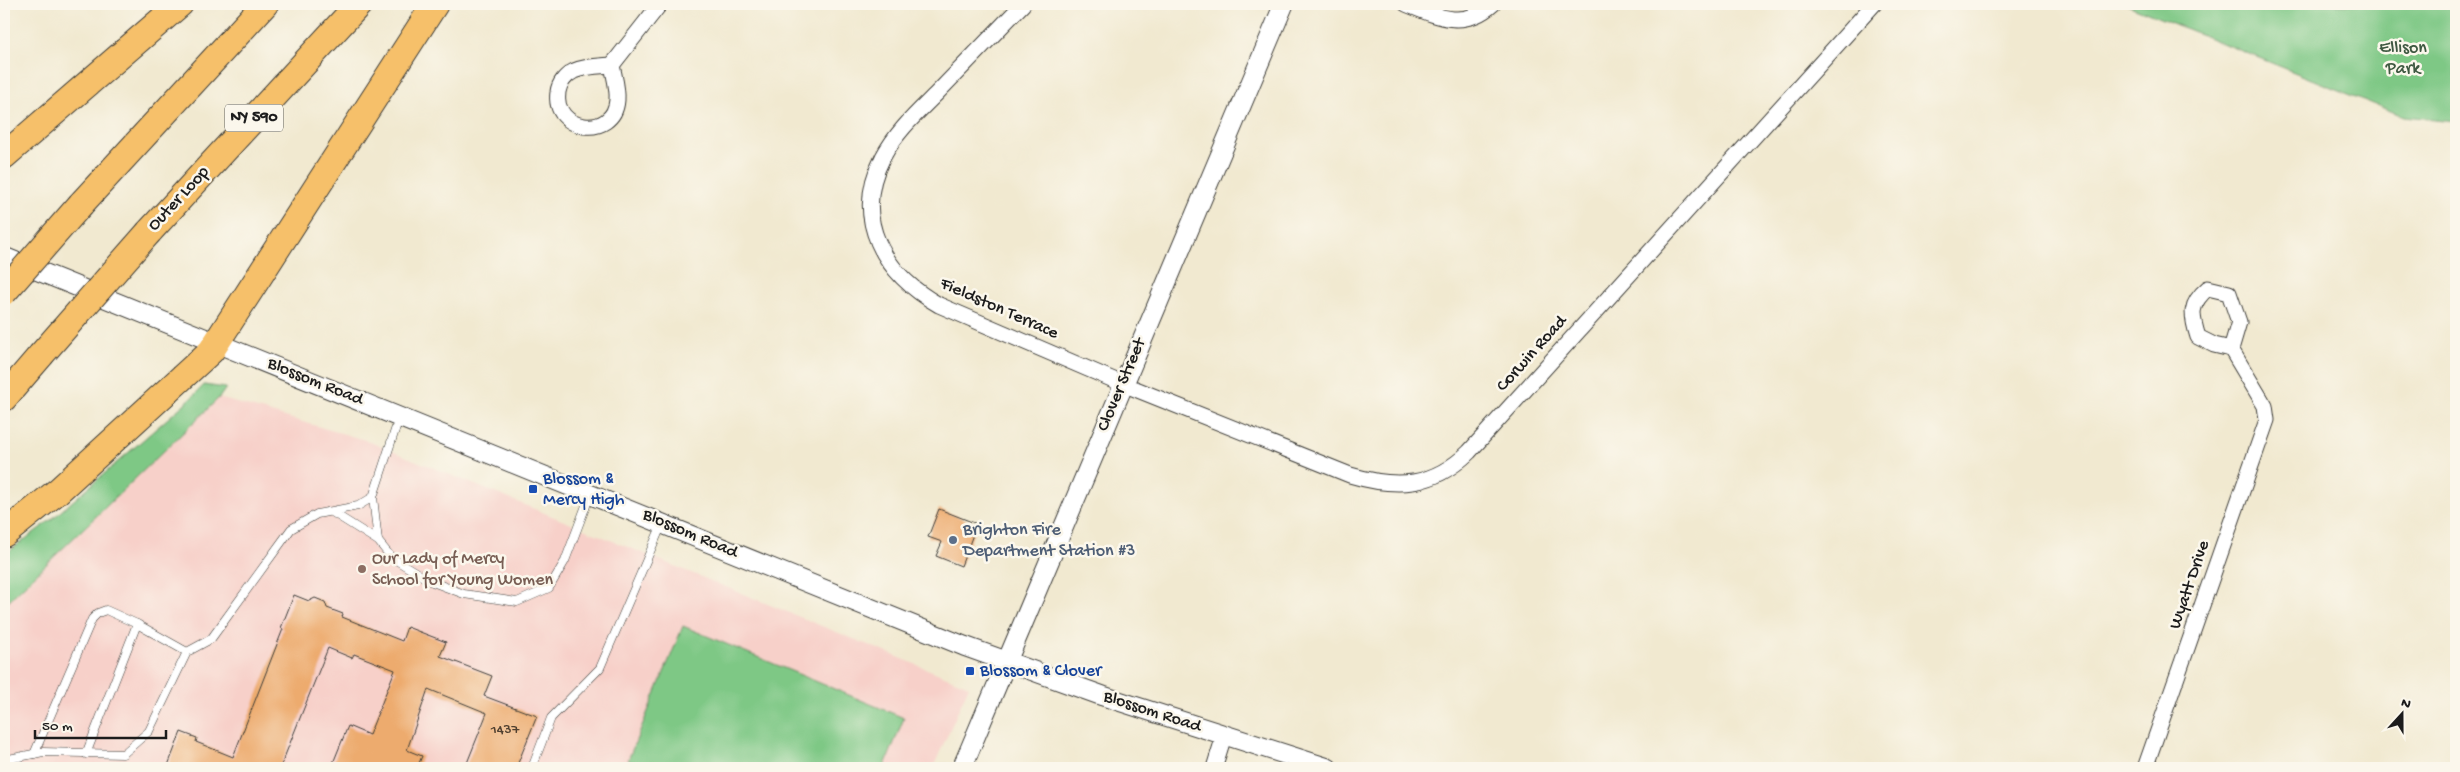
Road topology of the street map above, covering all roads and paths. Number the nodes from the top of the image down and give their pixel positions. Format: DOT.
graph roads {
  1 [pos="180,4"];
  2 [pos="265,4"];
  3 [pos="359,4"];
  4 [pos="435,4"];
  5 [pos="660,4"];
  6 [pos="1023,4"];
  7 [pos="1284,4"];
  8 [pos="1406,4"];
  9 [pos="1493,4"];
  10 [pos="1874,4"];
  11 [pos="612,65"];
  12 [pos="4,156"];
  13 [pos="4,257"];
  14 [pos="4,292"];
  15 [pos="216,343"];
  16 [pos="2230,349"];
  17 [pos="1123,384"];
  18 [pos="4,398"];
  19 [pos="399,416"];
  20 [pos="590,493"];
  21 [pos="373,497"];
  22 [pos="332,512"];
  23 [pos="662,523"];
  24 [pos="4,534"];
  25 [pos="378,541"];
  26 [pos="137,624"];
  27 [pos="187,652"];
  28 [pos="1006,662"];
  29 [pos="1224,736"];
  30 [pos="34,754"];
  31 [pos="86,754"];
  32 [pos="4,760"];
  33 [pos="532,768"];
  34 [pos="962,768"];
  35 [pos="1214,768"];
  36 [pos="1328,768"];
  37 [pos="2145,768"];
  1 -- 12 [label="highway"];
  2 -- 14 [label="highway, bridge"];
  3 -- 18 [label="highway, Outer Loop / NY 590, bridge"];
  4 -- 15 [label="highway"];
  5 -- 11 [label="street"];
  6 -- 17 [label="street, Fieldston Terrace"];
  7 -- 17 [label="street, Clover Street"];
  8 -- 9 [label="street"];
  10 -- 17 [label="street, Corwin Road"];
  11 -- 11 [label="street"];
  13 -- 15 [label="street, Blossom Road"];
  15 -- 19 [label="street, Blossom Road"];
  15 -- 24 [label="highway"];
  16 -- 37 [label="street, Wyatt Drive"];
  17 -- 28 [label="street, Clover Street"];
  19 -- 20 [label="street, Blossom Road"];
  19 -- 21 [label="lane"];
  20 -- 23 [label="street, Blossom Road"];
  20 -- 25 [label="lane"];
  21 -- 22 [label="lane"];
  21 -- 25 [label="lane"];
  22 -- 25 [label="lane"];
  22 -- 27 [label="lane"];
  23 -- 28 [label="street, Blossom Road"];
  23 -- 33 [label="lane"];
  26 -- 27 [label="lane"];
  26 -- 30 [label="lane"];
  26 -- 31 [label="lane"];
  27 -- 31 [label="lane"];
  28 -- 29 [label="street, Blossom Road"];
  28 -- 34 [label="street, Clover Street"];
  29 -- 35 [label="street"];
  29 -- 36 [label="street, Blossom Road"];
  30 -- 31 [label="lane"];
  30 -- 32 [label="lane"];
}
